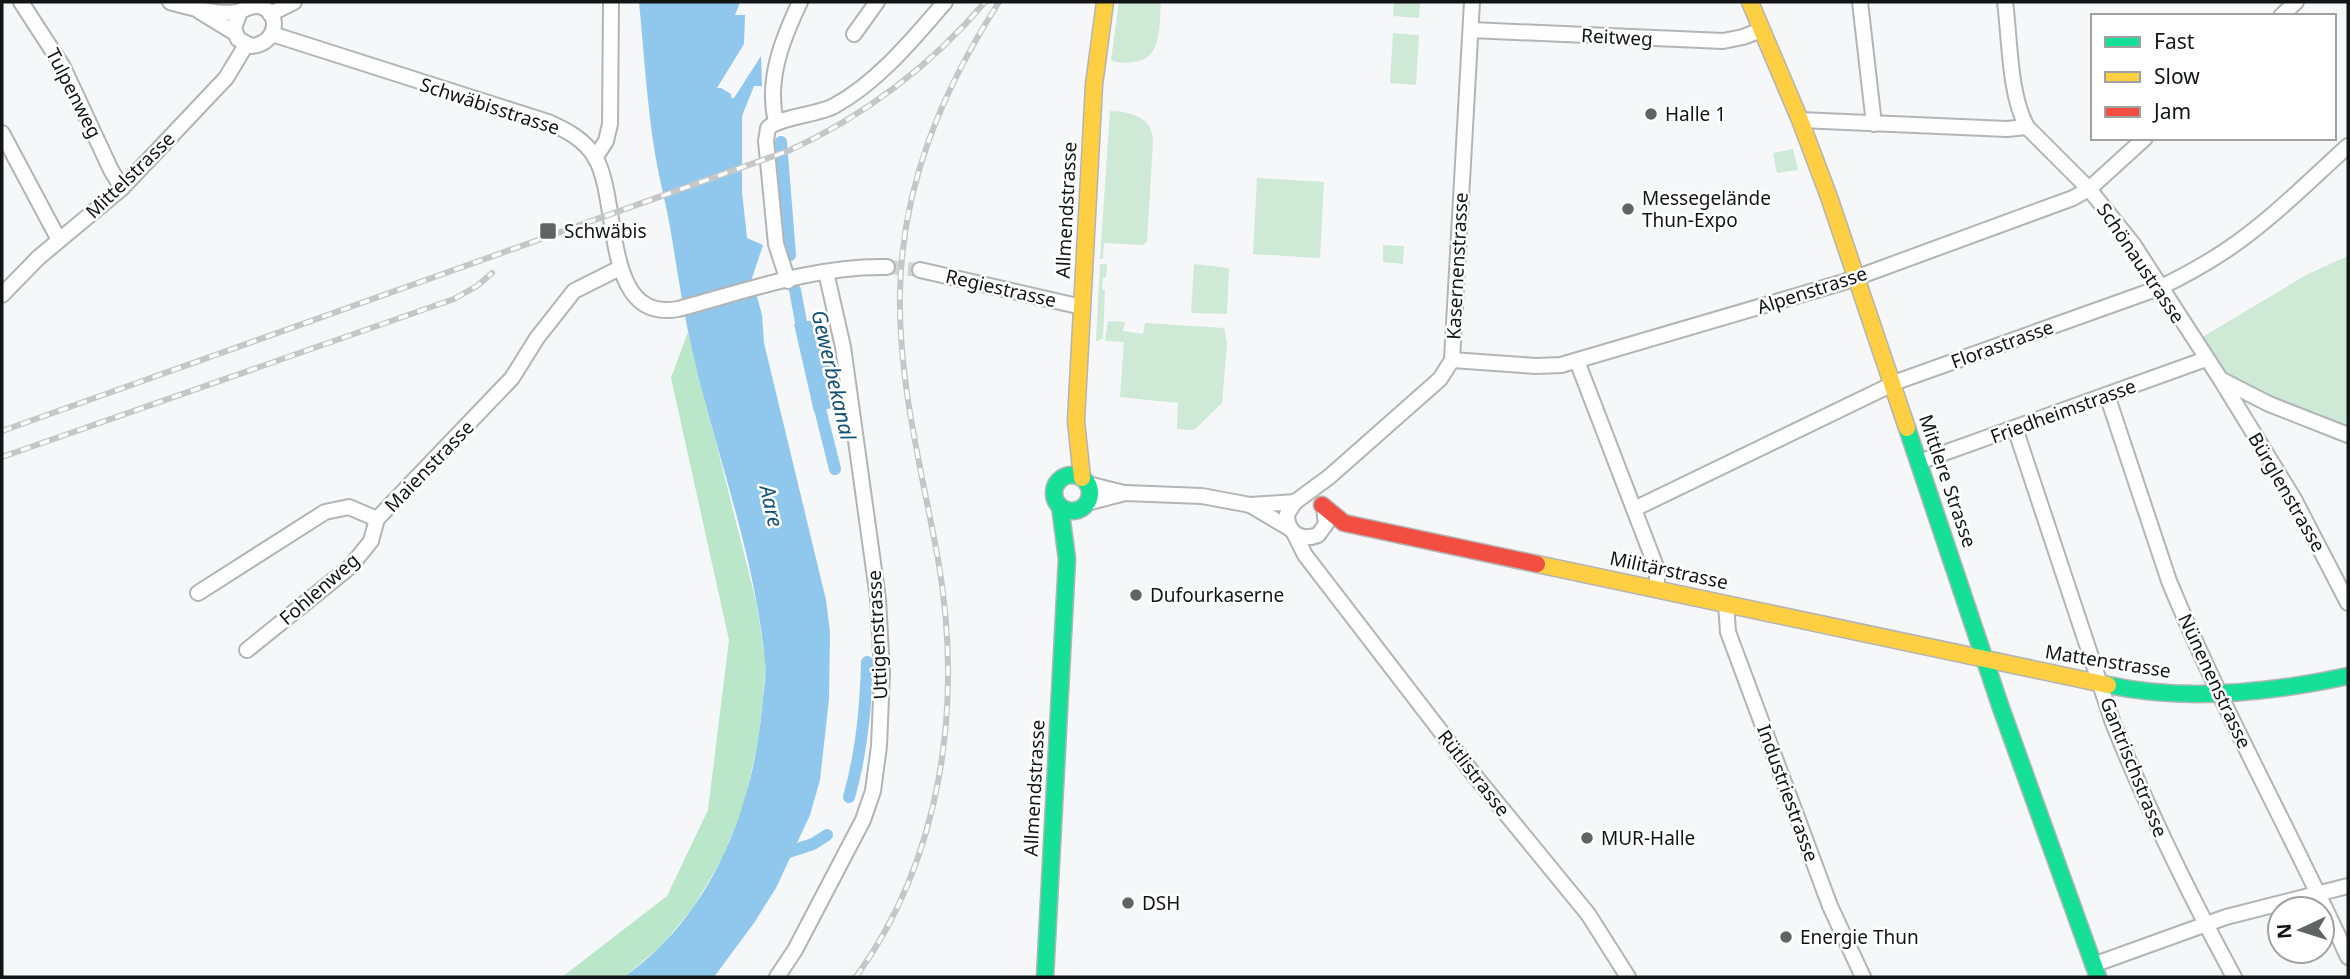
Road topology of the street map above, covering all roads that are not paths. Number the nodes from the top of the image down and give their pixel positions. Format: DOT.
graph roads {
  1 [pos="21,2"];
  2 [pos="170,2"];
  3 [pos="294,2"];
  4 [pos="611,2"];
  5 [pos="800,2"];
  6 [pos="877,2"];
  7 [pos="944,2"];
  8 [pos="1105,2"];
  9 [pos="1472,2"];
  10 [pos="1750,2"];
  11 [pos="1860,2"];
  12 [pos="2005,2"];
  13 [pos="2296,2"];
  14 [pos="198,10"];
  15 [pos="240,12"];
  16 [pos="270,14"];
  17 [pos="2283,14"];
  18 [pos="1471,30"];
  19 [pos="1761,30"];
  20 [pos="235,33"];
  21 [pos="272,34"];
  22 [pos="854,34"];
  23 [pos="246,45"];
  24 [pos="1800,120"];
  25 [pos="776,122"];
  26 [pos="1874,124"];
  27 [pos="2027,127"];
  28 [pos="2,133"];
  29 [pos="2143,140"];
  30 [pos="2348,146"];
  31 [pos="596,158"];
  32 [pos="122,188"];
  33 [pos="2089,189"];
  34 [pos="59,240"];
  35 [pos="887,267"];
  36 [pos="620,268"];
  37 [pos="920,270"];
  38 [pos="825,272"];
  39 [pos="1857,277"];
  40 [pos="793,279"];
  41 [pos="2159,288"];
  42 [pos="2,295"];
  43 [pos="1082,307"];
  44 [pos="1452,359"];
  45 [pos="2206,359"];
  46 [pos="1577,361"];
  47 [pos="2221,380"];
  48 [pos="1893,384"];
  49 [pos="2107,395"];
  50 [pos="2265,402"];
  51 [pos="2244,418"];
  52 [pos="1076,421"];
  53 [pos="2015,428"];
  54 [pos="2348,435"];
  55 [pos="1919,462"];
  56 [pos="1329,477"];
  57 [pos="1062,478"];
  58 [pos="1085,481"];
  59 [pos="1125,493"];
  60 [pos="1298,501"];
  61 [pos="1250,505"];
  62 [pos="1060,506"];
  63 [pos="1084,506"];
  64 [pos="1323,507"];
  65 [pos="1634,509"];
  66 [pos="377,519"];
  67 [pos="1344,523"];
  68 [pos="1292,531"];
  69 [pos="1320,532"];
  70 [pos="1066,559"];
  71 [pos="1318,570"];
  72 [pos="1657,590"];
  73 [pos="198,593"];
  74 [pos="2348,603"];
  75 [pos="1726,604"];
  76 [pos="247,650"];
  77 [pos="1985,659"];
  78 [pos="2348,676"];
  79 [pos="2099,682"];
  80 [pos="2220,693"];
  81 [pos="2348,887"];
  82 [pos="2318,893"];
  83 [pos="2205,924"];
  84 [pos="2348,957"];
  85 [pos="2095,971"];
  86 [pos="777,977"];
  87 [pos="1045,977"];
  88 [pos="1628,977"];
  89 [pos="1863,977"];
  90 [pos="2234,977"];
  1 -- 32 [label="street, Tulpenweg"];
  2 -- 14 [label="street"];
  3 -- 16 [label="street"];
  4 -- 31 [label="street"];
  5 -- 25 [label="street"];
  6 -- 22 [label="street"];
  7 -- 25 [label="street"];
  8 -- 43 [label="street, Allmendstrasse"];
  9 -- 18 [label="street, Kasernenstrasse"];
  10 -- 19 [label="street, Mittlere Strasse"];
  11 -- 26 [label="street"];
  12 -- 27 [label="street"];
  13 -- 17 [label="street"];
  14 -- 15 [label="street"];
  14 -- 20 [label="street"];
  15 -- 16 [label="street"];
  15 -- 20 [label="street"];
  16 -- 21 [label="street"];
  18 -- 19 [label="street, Reitweg"];
  18 -- 44 [label="street, Kasernenstrasse"];
  19 -- 24 [label="street, Mittlere Strasse"];
  20 -- 23 [label="street"];
  21 -- 23 [label="street"];
  21 -- 31 [label="street, Schwäbisstrasse"];
  23 -- 32 [label="street, Mittelstrasse"];
  24 -- 26 [label="street"];
  24 -- 39 [label="street, Mittlere Strasse"];
  25 -- 40 [label="street"];
  26 -- 27 [label="street"];
  27 -- 33 [label="street, Schönaustrasse"];
  28 -- 34 [label="street"];
  29 -- 33 [label="street, Alpenstrasse"];
  30 -- 41 [label="street, Florastrasse"];
  31 -- 36 [label="street, Schwäbisstrasse"];
  32 -- 34 [label="street, Mittelstrasse"];
  33 -- 39 [label="street, Alpenstrasse"];
  33 -- 41 [label="street, Schönaustrasse"];
  34 -- 42 [label="street, Mittelstrasse"];
  35 -- 38 [label="street"];
  36 -- 40 [label="street, Schwäbisstrasse"];
  36 -- 66 [label="street, Maienstrasse"];
  37 -- 43 [label="street, Regiestrasse"];
  38 -- 40 [label="street"];
  38 -- 86 [label="street, Uttigenstrasse"];
  39 -- 46 [label="street, Alpenstrasse"];
  39 -- 48 [label="street, Mittlere Strasse"];
  41 -- 45 [label="street, Schönaustrasse"];
  41 -- 48 [label="street, Florastrasse"];
  43 -- 52 [label="street, Allmendstrasse"];
  44 -- 46 [label="street, Alpenstrasse"];
  44 -- 56 [label="street, Kasernenstrasse"];
  45 -- 47 [label="street, Schönaustrasse"];
  45 -- 49 [label="street, Friedheimstrasse"];
  46 -- 65 [label="street"];
  47 -- 50 [label="street, Schönaustrasse"];
  47 -- 51 [label="street, Bürglenstrasse"];
  48 -- 55 [label="street, Mittlere Strasse"];
  48 -- 65 [label="street, Florastrasse"];
  49 -- 53 [label="street, Friedheimstrasse"];
  49 -- 80 [label="street, Nünenenstrasse"];
  50 -- 51 [label="street, Bürglenstrasse"];
  50 -- 54 [label="street, Schönaustrasse"];
  51 -- 74 [label="street, Bürglenstrasse"];
  52 -- 57 [label="street, Allmendstrasse"];
  52 -- 58 [label="street, Allmendstrasse"];
  53 -- 55 [label="street, Friedheimstrasse"];
  53 -- 79 [label="street, Gantrischstrasse"];
  55 -- 77 [label="street, Mittlere Strasse"];
  56 -- 60 [label="street, Kasernenstrasse"];
  56 -- 64 [label="street"];
  57 -- 58 [label="street"];
  57 -- 62 [label="street"];
  58 -- 59 [label="street"];
  58 -- 63 [label="street"];
  59 -- 61 [label="street"];
  59 -- 63 [label="street"];
  60 -- 61 [label="street"];
  60 -- 64 [label="street"];
  60 -- 68 [label="street"];
  61 -- 68 [label="street"];
  62 -- 63 [label="street"];
  62 -- 70 [label="street, Allmendstrasse"];
  63 -- 70 [label="street, Allmendstrasse"];
  64 -- 67 [label="street, Militärstrasse"];
  64 -- 69 [label="street"];
  65 -- 72 [label="street"];
  66 -- 73 [label="street, Maienstrasse"];
  66 -- 76 [label="street, Fohlenweg"];
  67 -- 69 [label="street"];
  67 -- 72 [label="street, Militärstrasse"];
  68 -- 69 [label="street"];
  68 -- 71 [label="street, Rütlistrasse"];
  69 -- 71 [label="street"];
  70 -- 87 [label="street, Allmendstrasse"];
  71 -- 88 [label="street, Rütlistrasse"];
  72 -- 75 [label="street, Militärstrasse"];
  75 -- 77 [label="street, Militärstrasse"];
  75 -- 89 [label="street, Industriestrasse"];
  77 -- 79 [label="street, Mattenstrasse"];
  77 -- 85 [label="street, Mittlere Strasse"];
  78 -- 80 [label="street, Mattenstrasse"];
  79 -- 80 [label="street, Mattenstrasse"];
  79 -- 83 [label="street, Gantrischstrasse"];
  80 -- 82 [label="street, Nünenenstrasse"];
  81 -- 82 [label="street"];
  82 -- 83 [label="street"];
  82 -- 84 [label="street, Nünenenstrasse"];
  83 -- 85 [label="street"];
  83 -- 90 [label="street, Gantrischstrasse"];
}
